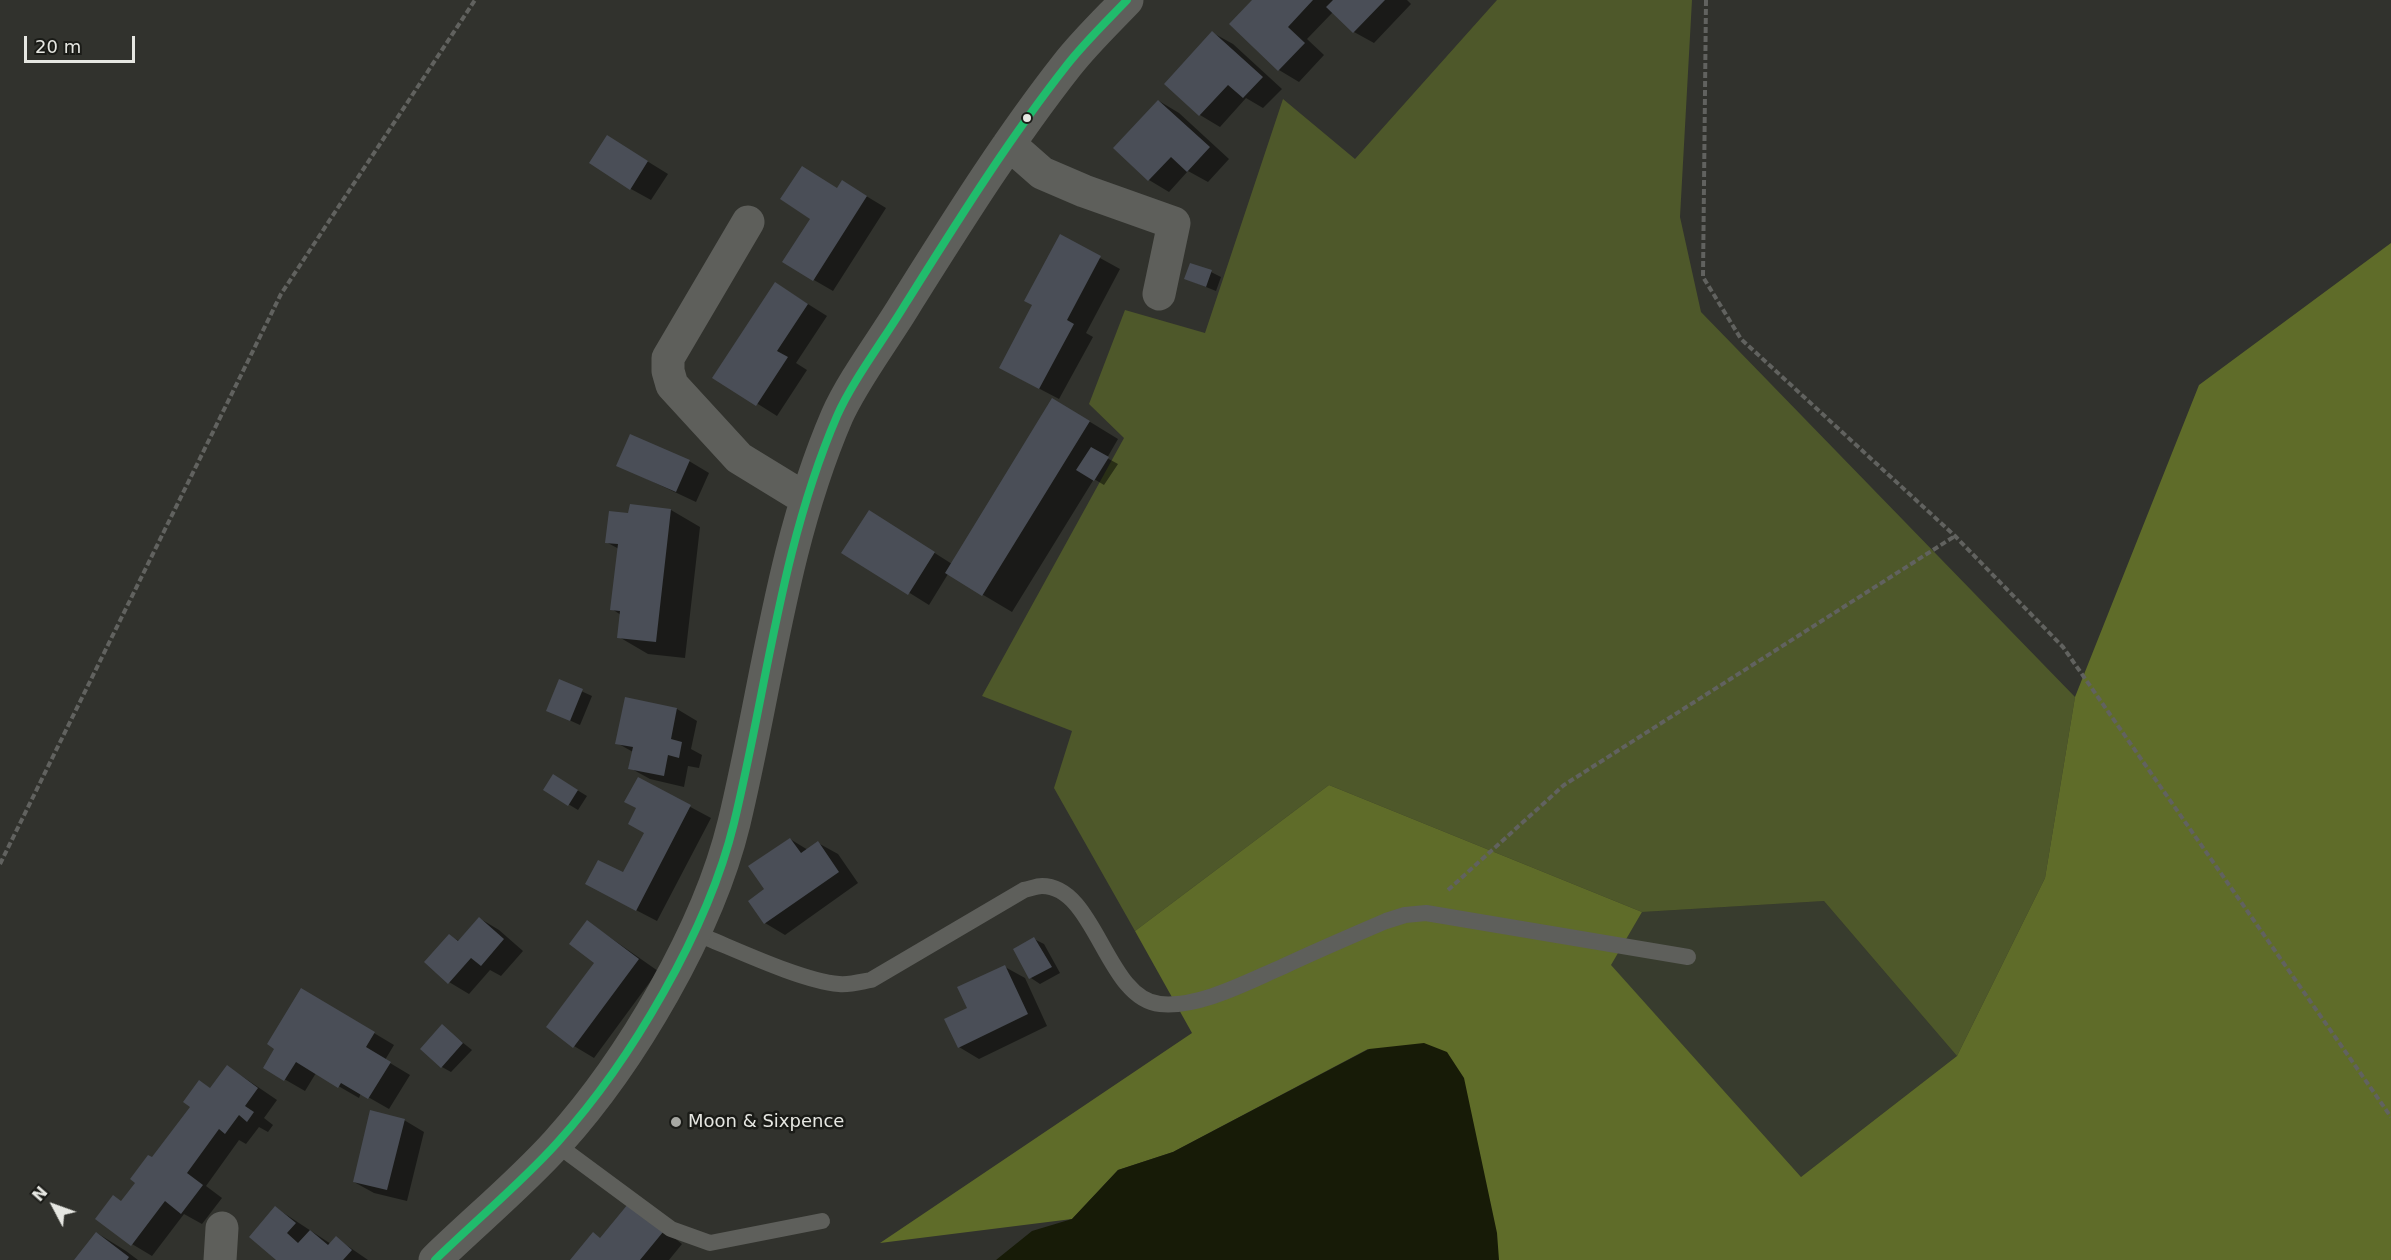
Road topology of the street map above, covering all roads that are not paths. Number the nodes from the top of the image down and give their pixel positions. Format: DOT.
graph roads {
  1 [pos="1127,0"];
  2 [pos="1009,144"];
  3 [pos="748,222"];
  4 [pos="1159,294"];
  5 [pos="806,499"];
  6 [pos="695,933"];
  7 [pos="1688,957"];
  8 [pos="556,1144"];
  9 [pos="822,1221"];
  10 [pos="222,1228"];
  11 [pos="220,1260"];
  12 [pos="435,1260"];
  1 -- 2 [label="street"];
  2 -- 4 [label="street"];
  2 -- 5 [label="street"];
  3 -- 5 [label="street"];
  5 -- 6 [label="street"];
  6 -- 7 [label="lane"];
  6 -- 8 [label="street"];
  8 -- 9 [label="lane"];
  8 -- 12 [label="street"];
  10 -- 11 [label="street"];
}
